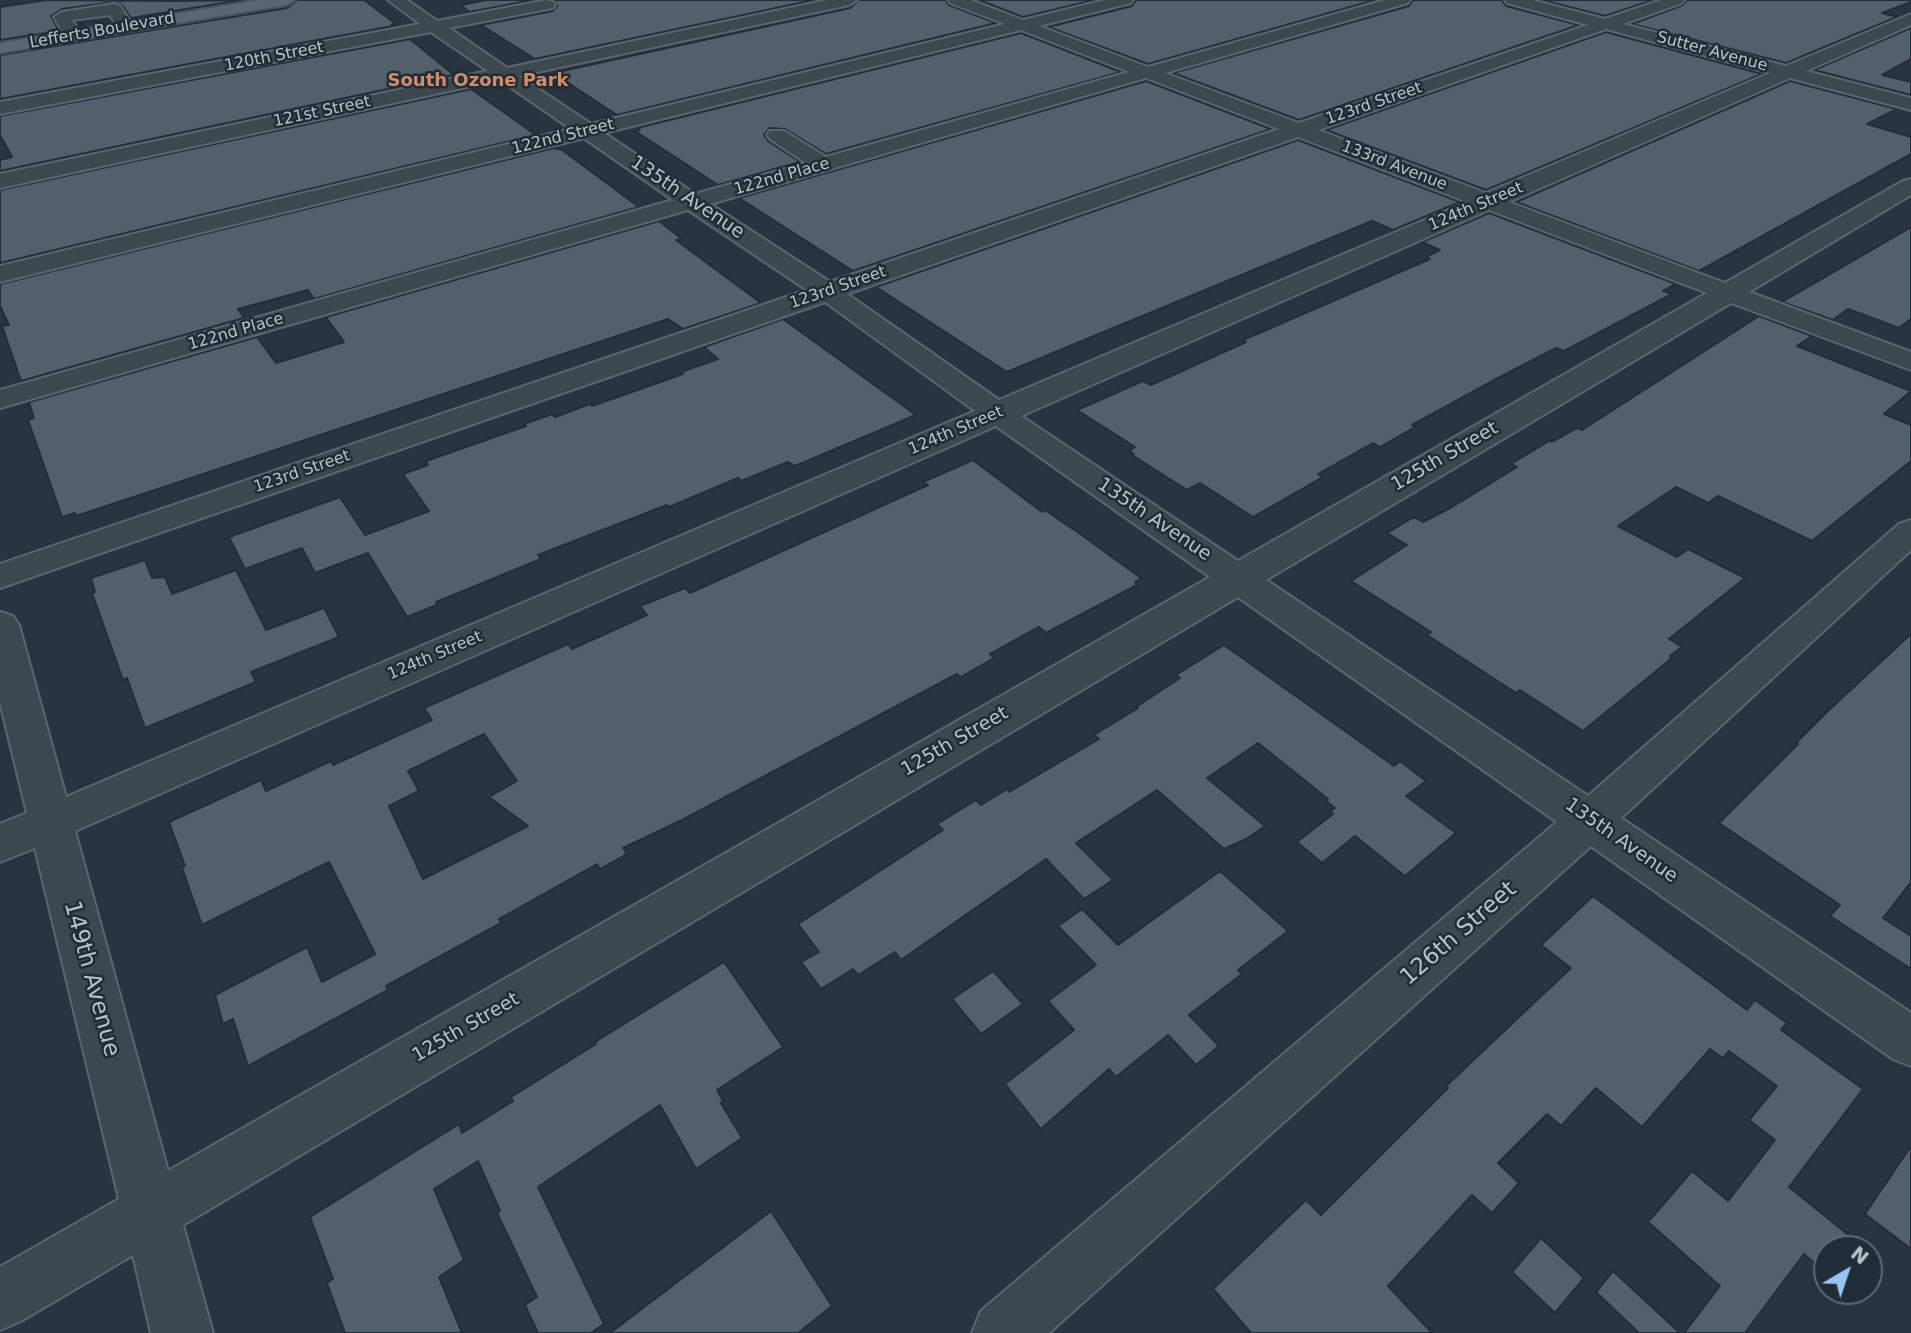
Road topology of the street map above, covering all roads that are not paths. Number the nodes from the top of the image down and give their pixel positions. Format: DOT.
graph roads {
  1 [pos="287,0"];
  2 [pos="396,0"];
  3 [pos="849,0"];
  4 [pos="956,0"];
  5 [pos="1125,0"];
  6 [pos="1402,0"];
  7 [pos="1513,0"];
  8 [pos="1676,0"];
  9 [pos="547,5"];
  10 [pos="1911,19"];
  11 [pos="1607,24"];
  12 [pos="1022,25"];
  13 [pos="435,26"];
  14 [pos="0,48"];
  15 [pos="494,60"];
  16 [pos="1147,72"];
  17 [pos="1788,72"];
  18 [pos="1911,104"];
  19 [pos="0,108"];
  20 [pos="1298,130"];
  21 [pos="587,131"];
  22 [pos="776,135"];
  23 [pos="824,164"];
  24 [pos="0,181"];
  25 [pos="1911,186"];
  26 [pos="1488,201"];
  27 [pos="691,202"];
  28 [pos="0,274"];
  29 [pos="828,292"];
  30 [pos="1728,293"];
  31 [pos="1911,362"];
  32 [pos="0,399"];
  33 [pos="997,413"];
  34 [pos="1911,531"];
  35 [pos="0,576"];
  36 [pos="1238,578"];
  37 [pos="0,625"];
  38 [pos="1591,819"];
  39 [pos="51,822"];
  40 [pos="0,844"];
  41 [pos="1911,1041"];
  42 [pos="151,1213"];
  43 [pos="0,1300"];
  44 [pos="182,1333"];
  45 [pos="1003,1333"];
  1 -- 14 [label="main road, Lefferts Boulevard"];
  2 -- 13 [label="street, 135th Avenue"];
  3 -- 15 [label="street, 121st Street"];
  4 -- 12 [label="street, 133rd Avenue"];
  5 -- 12 [label="street, 122nd Street"];
  6 -- 16 [label="street, 122nd Place"];
  7 -- 11 [label="street, Sutter Avenue"];
  8 -- 11 [label="street, 123rd Street"];
  9 -- 13 [label="street, 120th Street"];
  10 -- 17 [label="street, 124th Street"];
  11 -- 17 [label="street, Sutter Avenue"];
  11 -- 20 [label="street, 123rd Street"];
  12 -- 16 [label="street, 133rd Avenue"];
  12 -- 21 [label="street, 122nd Street"];
  13 -- 15 [label="street, 135th Avenue"];
  13 -- 19 [label="street, 120th Street"];
  15 -- 21 [label="street, 135th Avenue"];
  15 -- 24 [label="street, 121st Street"];
  16 -- 20 [label="street, 133rd Avenue"];
  16 -- 23 [label="street, 122nd Place"];
  17 -- 18 [label="street, Sutter Avenue"];
  17 -- 26 [label="street, 124th Street"];
  20 -- 26 [label="street, 133rd Avenue"];
  20 -- 29 [label="street, 123rd Street"];
  21 -- 27 [label="street, 135th Avenue"];
  21 -- 28 [label="street, 122nd Street"];
  22 -- 23 [label="street"];
  23 -- 27 [label="street, 122nd Place"];
  25 -- 30 [label="street, 125th Street"];
  26 -- 30 [label="street, 133rd Avenue"];
  26 -- 33 [label="street, 124th Street"];
  27 -- 29 [label="street, 135th Avenue"];
  27 -- 32 [label="street, 122nd Place"];
  29 -- 33 [label="street, 135th Avenue"];
  29 -- 35 [label="street, 123rd Street"];
  30 -- 31 [label="street, 133rd Avenue"];
  30 -- 36 [label="street, 125th Street"];
  33 -- 36 [label="street, 135th Avenue"];
  33 -- 39 [label="street, 124th Street"];
  34 -- 38 [label="street, 126th Street"];
  36 -- 38 [label="street, 135th Avenue"];
  36 -- 42 [label="street, 125th Street"];
  37 -- 39 [label="street, 149th Avenue"];
  38 -- 41 [label="street, 135th Avenue"];
  38 -- 45 [label="street, 126th Street"];
  39 -- 40 [label="street, 124th Street"];
  39 -- 42 [label="street, 149th Avenue"];
  42 -- 43 [label="street, 125th Street"];
  42 -- 44 [label="street, 149th Avenue"];
}
